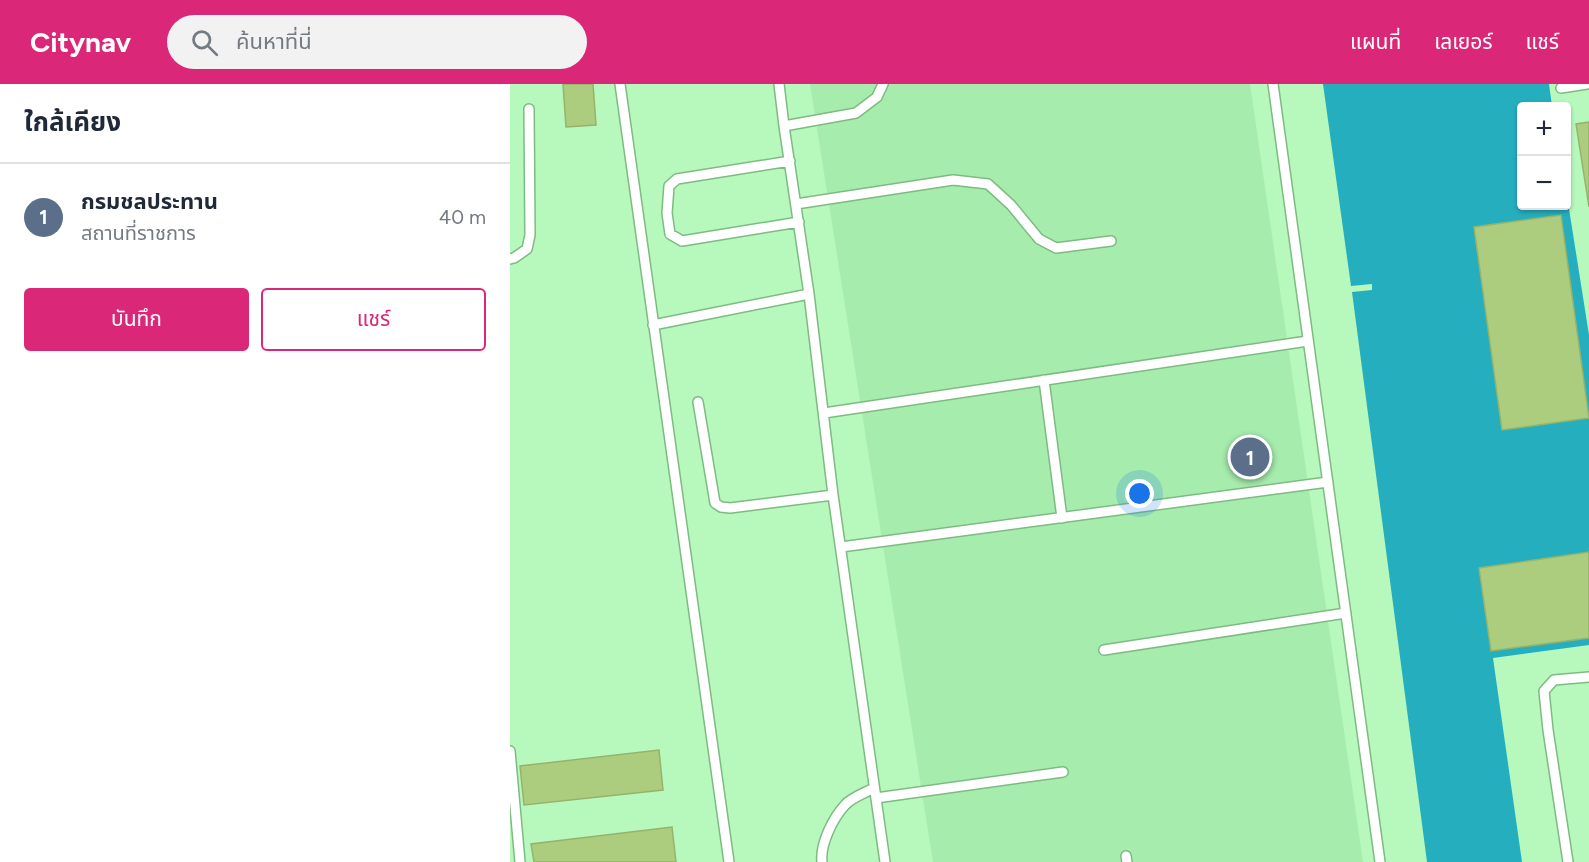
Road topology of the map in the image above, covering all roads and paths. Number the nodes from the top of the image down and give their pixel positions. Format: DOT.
graph roads {
  1 [pos="620,84"];
  2 [pos="779,84"];
  3 [pos="884,84"];
  4 [pos="1273,84"];
  5 [pos="1587,84"];
  6 [pos="1561,88"];
  7 [pos="529,109"];
  8 [pos="784,126"];
  9 [pos="790,161"];
  10 [pos="796,204"];
  11 [pos="799,222"];
  12 [pos="1111,242"];
  13 [pos="510,259"];
  14 [pos="809,294"];
  15 [pos="653,325"];
  16 [pos="1308,340"];
  17 [pos="1044,380"];
  18 [pos="698,402"];
  19 [pos="824,413"];
  20 [pos="1328,482"];
  21 [pos="833,495"];
  22 [pos="1062,518"];
  23 [pos="841,547"];
  24 [pos="1346,613"];
  25 [pos="1104,650"];
  26 [pos="1589,677"];
  27 [pos="510,751"];
  28 [pos="1063,772"];
  29 [pos="875,793"];
  30 [pos="520,862"];
  31 [pos="729,862"];
  32 [pos="822,862"];
  33 [pos="885,862"];
  34 [pos="1380,862"];
  35 [pos="1568,862"];
  1 -- 15 [label="lane"];
  2 -- 8 [label="lane"];
  3 -- 8 [label="lane"];
  4 -- 16 [label="lane"];
  5 -- 6 [label="lane"];
  7 -- 13 [label="lane"];
  8 -- 9 [label="lane"];
  9 -- 10 [label="lane"];
  9 -- 11 [label="lane"];
  10 -- 11 [label="lane"];
  10 -- 12 [label="lane"];
  11 -- 14 [label="lane"];
  14 -- 15 [label="lane"];
  14 -- 19 [label="lane"];
  15 -- 31 [label="lane"];
  16 -- 17 [label="lane"];
  16 -- 20 [label="lane"];
  17 -- 19 [label="lane"];
  17 -- 22 [label="lane"];
  18 -- 21 [label="lane"];
  19 -- 21 [label="lane"];
  20 -- 22 [label="lane"];
  20 -- 24 [label="lane"];
  21 -- 23 [label="lane"];
  22 -- 23 [label="lane"];
  23 -- 29 [label="lane"];
  24 -- 25 [label="lane"];
  24 -- 34 [label="lane"];
  26 -- 35 [label="lane"];
  27 -- 30 [label="lane"];
  28 -- 29 [label="lane"];
  29 -- 32 [label="lane"];
  29 -- 33 [label="lane"];
}
